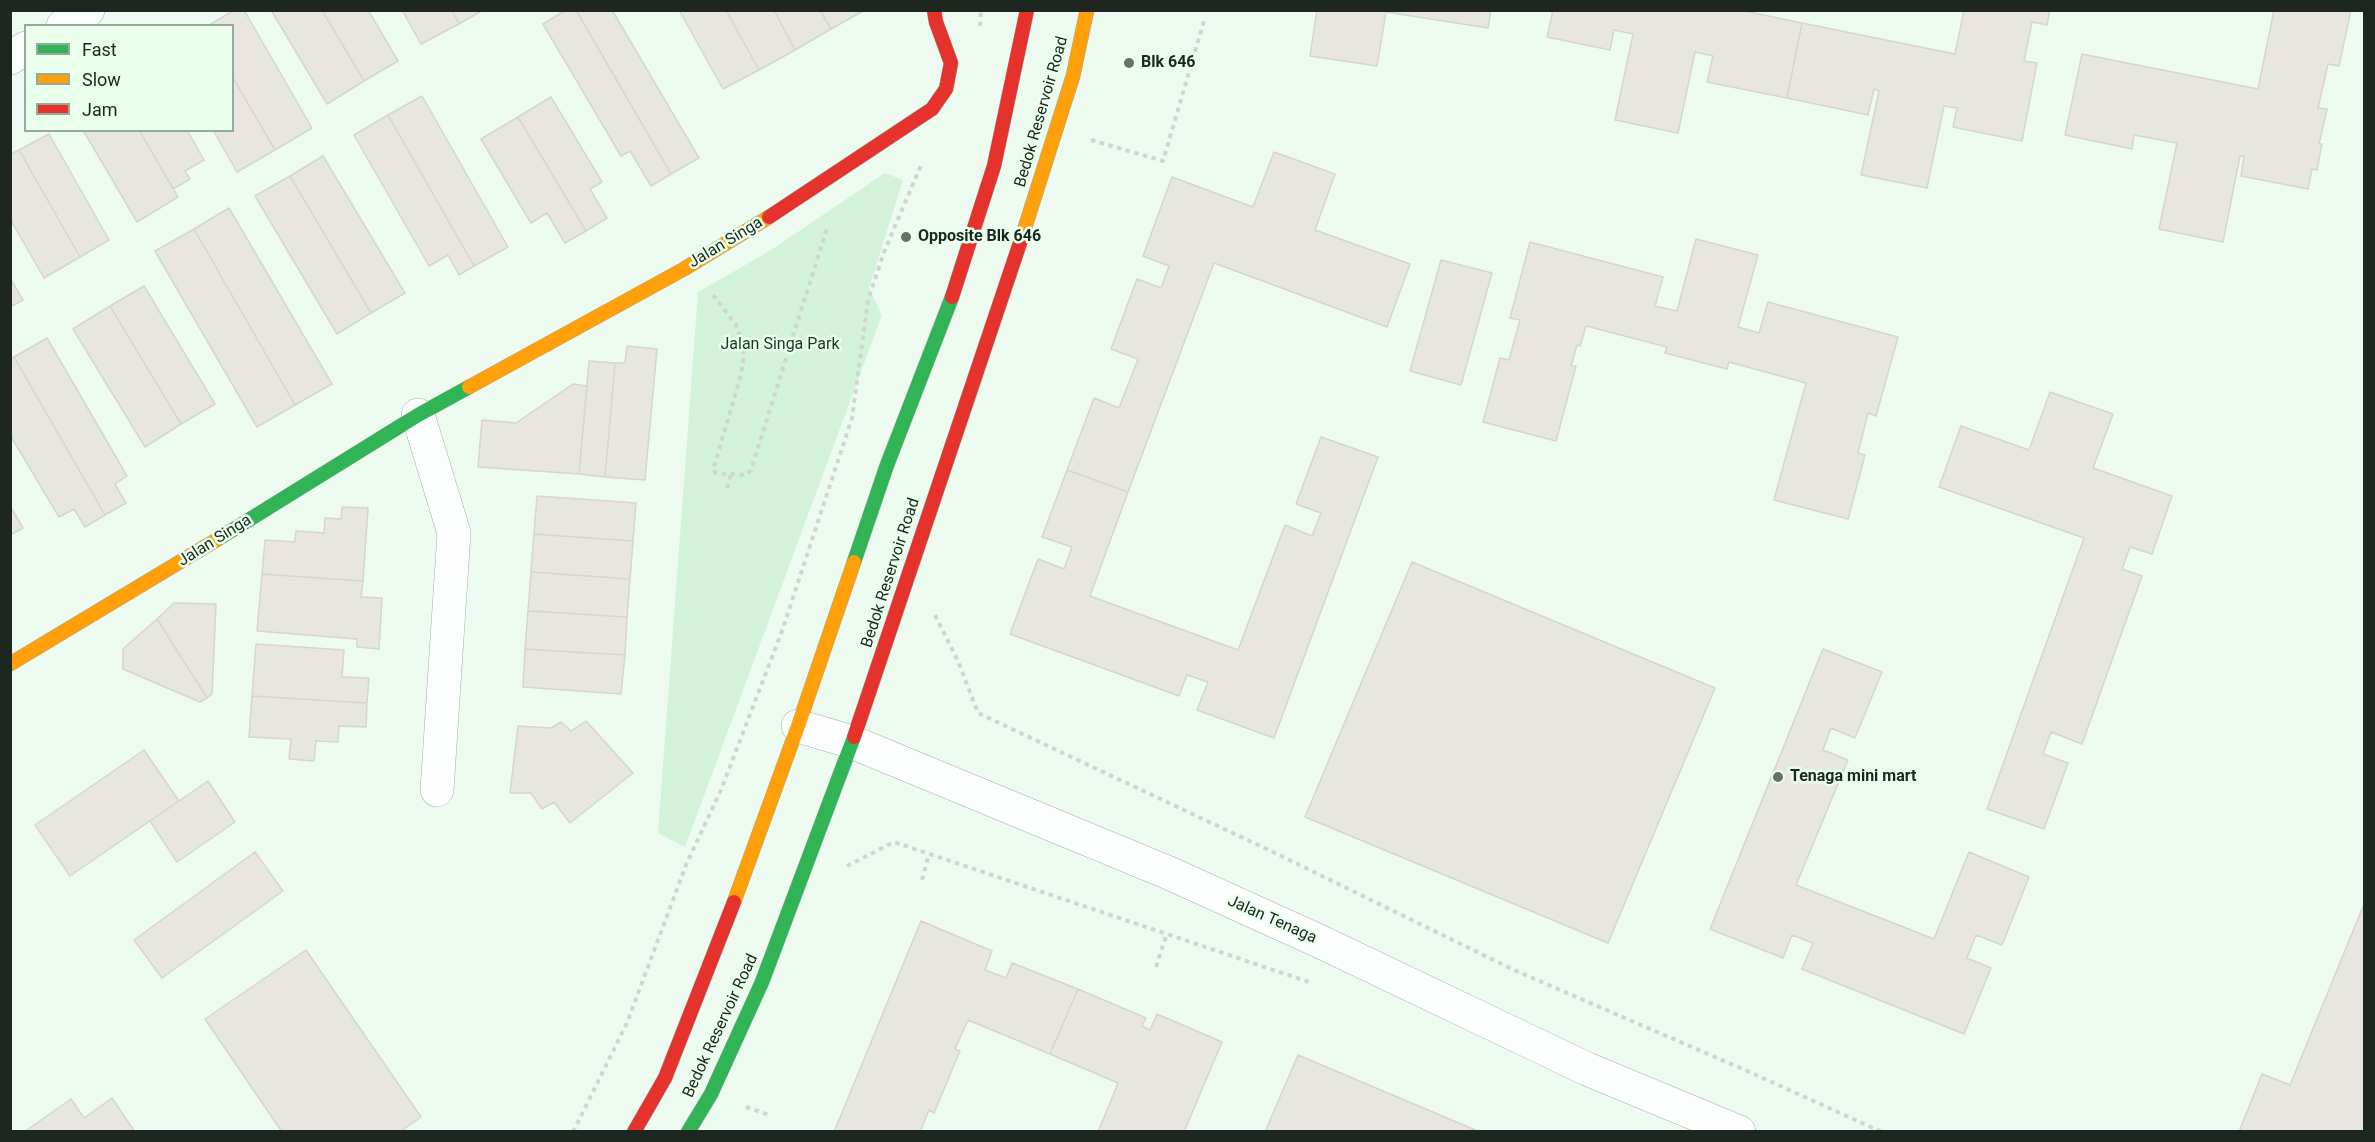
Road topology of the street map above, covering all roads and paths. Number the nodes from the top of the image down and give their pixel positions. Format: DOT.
graph roads {
  1 [pos="88,10"];
  2 [pos="934,10"];
  3 [pos="981,10"];
  4 [pos="1027,10"];
  5 [pos="1087,10"];
  6 [pos="1204,21"];
  7 [pos="66,24"];
  8 [pos="980,29"];
  9 [pos="24,49"];
  10 [pos="10,58"];
  11 [pos="1087,139"];
  12 [pos="928,159"];
  13 [pos="830,219"];
  14 [pos="684,269"];
  15 [pos="418,415"];
  16 [pos="730,474"];
  17 [pos="727,488"];
  18 [pos="958,661"];
  19 [pos="10,664"];
  20 [pos="798,726"];
  21 [pos="852,742"];
  22 [pos="437,790"];
  23 [pos="929,854"];
  24 [pos="843,868"];
  25 [pos="922,880"];
  26 [pos="1167,933"];
  27 [pos="1156,967"];
  28 [pos="1318,986"];
  29 [pos="737,1104"];
  30 [pos="769,1115"];
  31 [pos="573,1131"];
  32 [pos="634,1131"];
  33 [pos="688,1131"];
  34 [pos="1739,1131"];
  35 [pos="1882,1131"];
  1 -- 7 [label="street"];
  2 -- 14 [label="main road, Jalan Singa"];
  3 -- 8 [label="path"];
  4 -- 20 [label="main road, Bedok Reservoir Road"];
  5 -- 21 [label="main road, Bedok Reservoir Road"];
  6 -- 11 [label="path"];
  9 -- 10 [label="street"];
  12 -- 31 [label="path"];
  13 -- 16 [label="path"];
  14 -- 15 [label="main road, Jalan Singa"];
  14 -- 16 [label="path"];
  15 -- 19 [label="main road, Jalan Singa"];
  15 -- 22 [label="street"];
  16 -- 17 [label="path"];
  18 -- 35 [label="path"];
  20 -- 21 [label="street, Jalan Tenaga"];
  20 -- 32 [label="main road, Bedok Reservoir Road"];
  21 -- 33 [label="main road, Bedok Reservoir Road"];
  21 -- 34 [label="street, Jalan Tenaga"];
  23 -- 24 [label="path"];
  23 -- 25 [label="path"];
  23 -- 26 [label="path"];
  26 -- 27 [label="path"];
  26 -- 28 [label="path"];
  29 -- 30 [label="path"];
}
